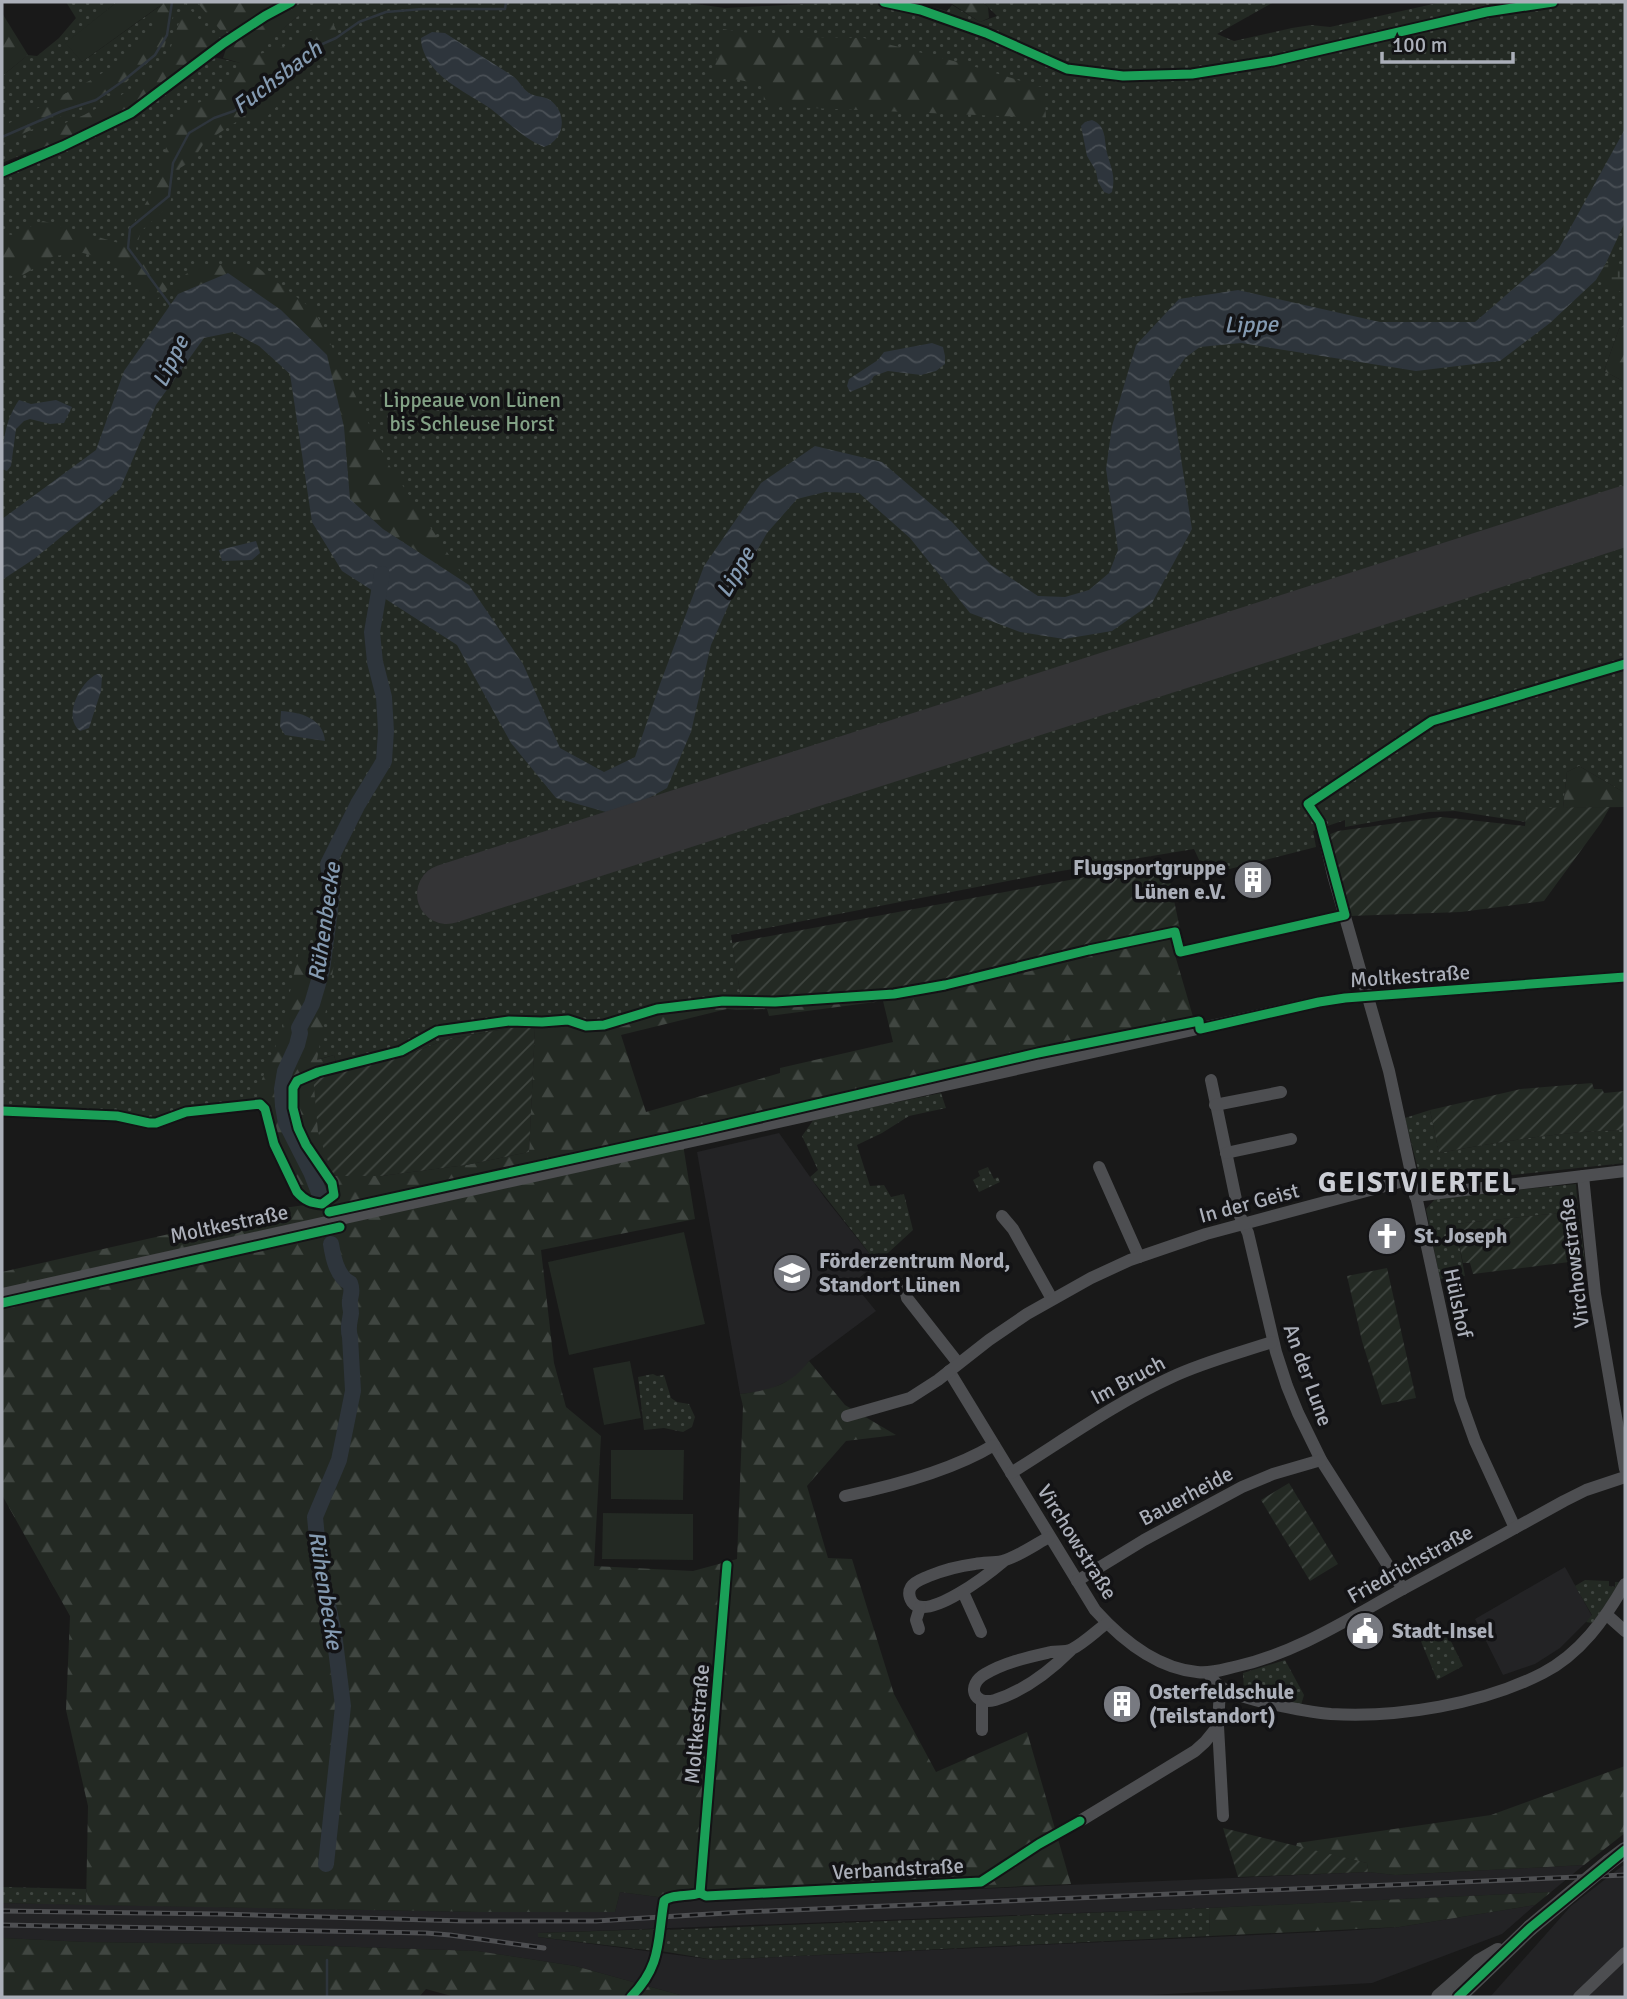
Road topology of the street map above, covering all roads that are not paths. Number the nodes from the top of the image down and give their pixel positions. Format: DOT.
graph roads {
  1 [pos="1308,804"];
  2 [pos="1625,977"];
  3 [pos="1368,997"];
  4 [pos="1211,1080"];
  5 [pos="1281,1092"];
  6 [pos="1216,1105"];
  7 [pos="1291,1139"];
  8 [pos="1226,1153"];
  9 [pos="1099,1167"];
  10 [pos="1625,1171"];
  11 [pos="1583,1176"];
  12 [pos="1411,1179"];
  13 [pos="1415,1196"];
  14 [pos="1002,1216"];
  15 [pos="1244,1224"];
  16 [pos="1139,1257"];
  17 [pos="904,1285"];
  18 [pos="2,1294"];
  19 [pos="1052,1299"];
  20 [pos="1272,1342"];
  21 [pos="953,1367"];
  22 [pos="847,1416"];
  23 [pos="994,1445"];
  24 [pos="1321,1460"];
  25 [pos="1625,1469"];
  26 [pos="1011,1473"];
  27 [pos="1625,1477"];
  28 [pos="845,1496"];
  29 [pos="1515,1528"];
  30 [pos="1049,1537"];
  31 [pos="1004,1561"];
  32 [pos="1077,1581"];
  33 [pos="1625,1584"];
  34 [pos="1403,1589"];
  35 [pos="963,1592"];
  36 [pos="920,1607"];
  37 [pos="1607,1615"];
  38 [pos="1107,1623"];
  39 [pos="919,1629"];
  40 [pos="1625,1631"];
  41 [pos="981,1632"];
  42 [pos="1071,1650"];
  43 [pos="1209,1673"];
  44 [pos="1220,1688"];
  45 [pos="982,1701"];
  46 [pos="1218,1726"];
  47 [pos="982,1730"];
  48 [pos="1223,1816"];
  49 [pos="1080,1821"];
  50 [pos="1625,1850"];
  51 [pos="1513,1944"];
  52 [pos="1625,1953"];
  53 [pos="1439,1997"];
  54 [pos="1458,1997"];
  55 [pos="1579,1997"];
  1 -- 3 [label="street, Moltkestraße"];
  2 -- 3 [label="street, Moltkestraße"];
  3 -- 12 [label="street, Hülshof"];
  3 -- 18 [label="street, Moltkestraße"];
  4 -- 6 [label="street, An der Lune"];
  5 -- 6 [label="street"];
  6 -- 8 [label="street, An der Lune"];
  7 -- 8 [label="street"];
  8 -- 15 [label="street, An der Lune"];
  9 -- 16 [label="street"];
  10 -- 11 [label="street"];
  11 -- 13 [label="street"];
  11 -- 25 [label="street, Virchowstraße"];
  12 -- 13 [label="street, Hülshof"];
  12 -- 15 [label="street, In der Geist"];
  13 -- 29 [label="street, Hülshof"];
  14 -- 19 [label="street"];
  15 -- 16 [label="street, In der Geist"];
  15 -- 20 [label="street, An der Lune"];
  16 -- 19 [label="street, In der Geist"];
  17 -- 21 [label="street"];
  19 -- 21 [label="street, In der Geist"];
  20 -- 24 [label="street, An der Lune"];
  20 -- 26 [label="street, Im Bruch"];
  21 -- 22 [label="street, In der Geist"];
  21 -- 23 [label="street, Virchowstraße"];
  23 -- 26 [label="street, Virchowstraße"];
  23 -- 28 [label="street"];
  24 -- 32 [label="street, Bauerheide"];
  24 -- 34 [label="street, An der Lune"];
  26 -- 30 [label="street, Virchowstraße"];
  27 -- 29 [label="street, Friedrichstraße"];
  29 -- 34 [label="street, Friedrichstraße"];
  30 -- 31 [label="street"];
  30 -- 32 [label="street, Virchowstraße"];
  31 -- 35 [label="street"];
  31 -- 36 [label="street"];
  32 -- 38 [label="street, Virchowstraße"];
  33 -- 37 [label="street"];
  34 -- 43 [label="street, Friedrichstraße"];
  35 -- 36 [label="street"];
  35 -- 41 [label="street"];
  36 -- 39 [label="street"];
  37 -- 40 [label="street"];
  37 -- 44 [label="street"];
  38 -- 42 [label="street"];
  38 -- 43 [label="street, Virchowstraße"];
  42 -- 45 [label="street"];
  42 -- 45 [label="street"];
  43 -- 44 [label="street"];
  44 -- 46 [label="street"];
  45 -- 47 [label="street"];
  46 -- 48 [label="street"];
  46 -- 49 [label="street"];
  50 -- 51 [label="main road, bridge"];
  51 -- 53 [label="main road"];
  51 -- 54 [label="main road"];
  52 -- 55 [label="street"];
}
